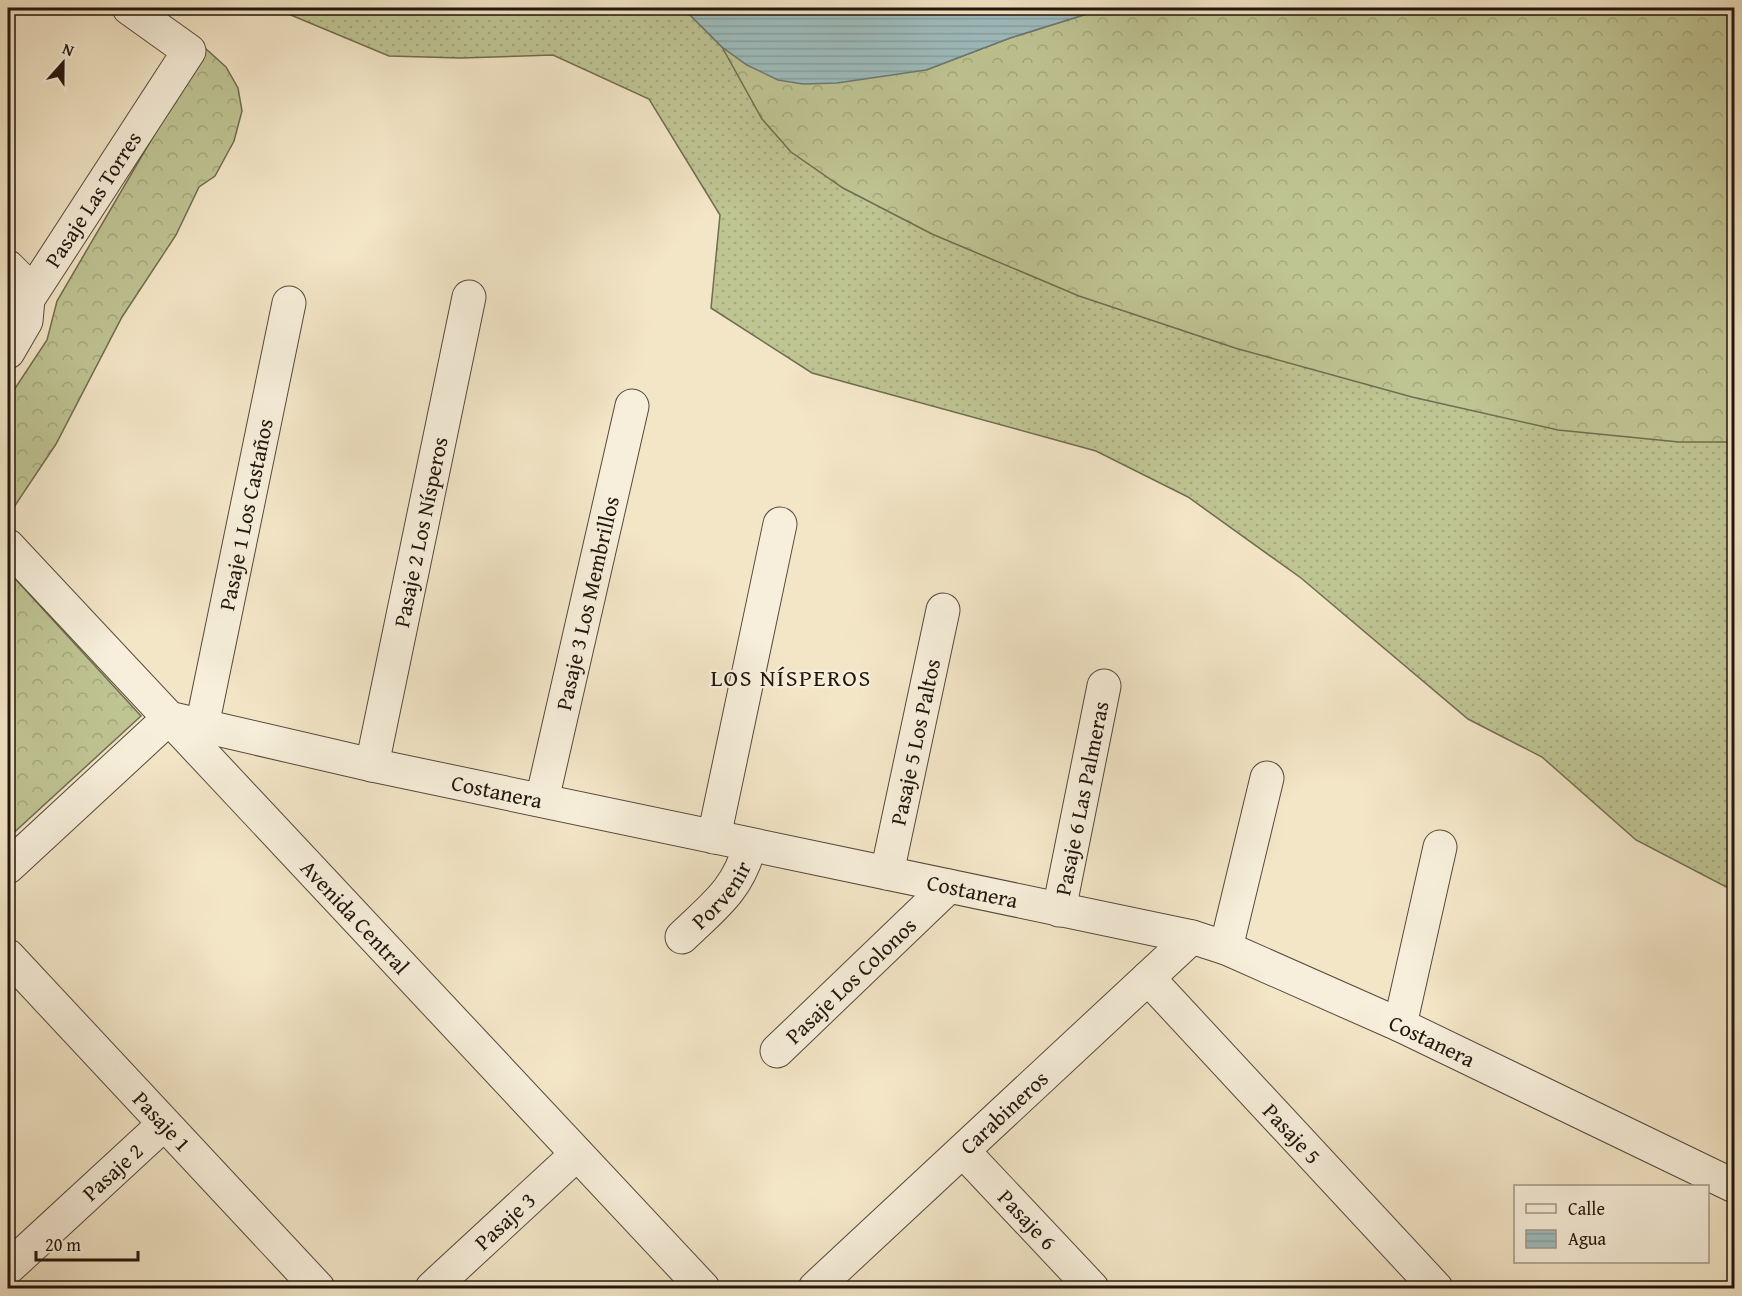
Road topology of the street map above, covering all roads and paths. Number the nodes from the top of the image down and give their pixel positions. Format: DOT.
graph roads {
  1 [pos="129,8"];
  2 [pos="8,267"];
  3 [pos="469,297"];
  4 [pos="28,299"];
  5 [pos="290,303"];
  6 [pos="8,352"];
  7 [pos="632,406"];
  8 [pos="780,524"];
  9 [pos="8,546"];
  10 [pos="943,610"];
  11 [pos="1104,686"];
  12 [pos="169,718"];
  13 [pos="202,726"];
  14 [pos="372,765"];
  15 [pos="1268,778"];
  16 [pos="542,800"];
  17 [pos="714,837"];
  18 [pos="750,844"];
  19 [pos="1440,847"];
  20 [pos="8,867"];
  21 [pos="887,873"];
  22 [pos="950,886"];
  23 [pos="1059,910"];
  24 [pos="1192,937"];
  25 [pos="682,938"];
  26 [pos="1226,948"];
  27 [pos="8,956"];
  28 [pos="1148,978"];
  29 [pos="1400,1025"];
  30 [pos="777,1050"];
  31 [pos="164,1124"];
  32 [pos="963,1151"];
  33 [pos="577,1154"];
  34 [pos="1734,1186"];
  35 [pos="8,1268"];
  36 [pos="318,1288"];
  37 [pos="432,1288"];
  38 [pos="703,1288"];
  39 [pos="815,1288"];
  40 [pos="1092,1288"];
  41 [pos="1436,1288"];
  1 -- 4 [label="street, Pasaje Las Torres"];
  2 -- 4 [label="street"];
  3 -- 14 [label="street, Pasaje 2 Los Nísperos"];
  4 -- 6 [label="street, Pasaje Las Torres"];
  5 -- 13 [label="street, Pasaje 1 Los Castaños"];
  7 -- 16 [label="street, Pasaje 3 Los Membrillos"];
  8 -- 17 [label="street"];
  9 -- 12 [label="street, Avenida Central"];
  10 -- 21 [label="street, Pasaje 5 Los Paltos"];
  11 -- 23 [label="street, Pasaje 6 Las Palmeras"];
  12 -- 13 [label="street, Costanera"];
  12 -- 20 [label="street"];
  12 -- 33 [label="street, Avenida Central"];
  13 -- 14 [label="street, Costanera"];
  14 -- 16 [label="street, Costanera"];
  15 -- 26 [label="street"];
  16 -- 17 [label="street, Costanera"];
  17 -- 18 [label="street, Costanera"];
  18 -- 21 [label="street, Costanera"];
  18 -- 25 [label="street, Porvenir"];
  19 -- 29 [label="street"];
  21 -- 22 [label="street, Costanera"];
  22 -- 23 [label="street, Costanera"];
  22 -- 30 [label="street, Pasaje Los Colonos"];
  23 -- 24 [label="street, Costanera"];
  24 -- 26 [label="street, Costanera"];
  24 -- 28 [label="street, Carabineros"];
  26 -- 29 [label="street, Costanera"];
  27 -- 31 [label="street, Pasaje 1"];
  28 -- 32 [label="street, Carabineros"];
  28 -- 41 [label="street, Pasaje 5"];
  29 -- 34 [label="street, Costanera"];
  31 -- 35 [label="street, Pasaje 2"];
  31 -- 36 [label="street, Pasaje 1"];
  32 -- 39 [label="street, Carabineros"];
  32 -- 40 [label="street, Pasaje 6"];
  33 -- 37 [label="street, Pasaje 3"];
  33 -- 38 [label="street, Avenida Central"];
}
